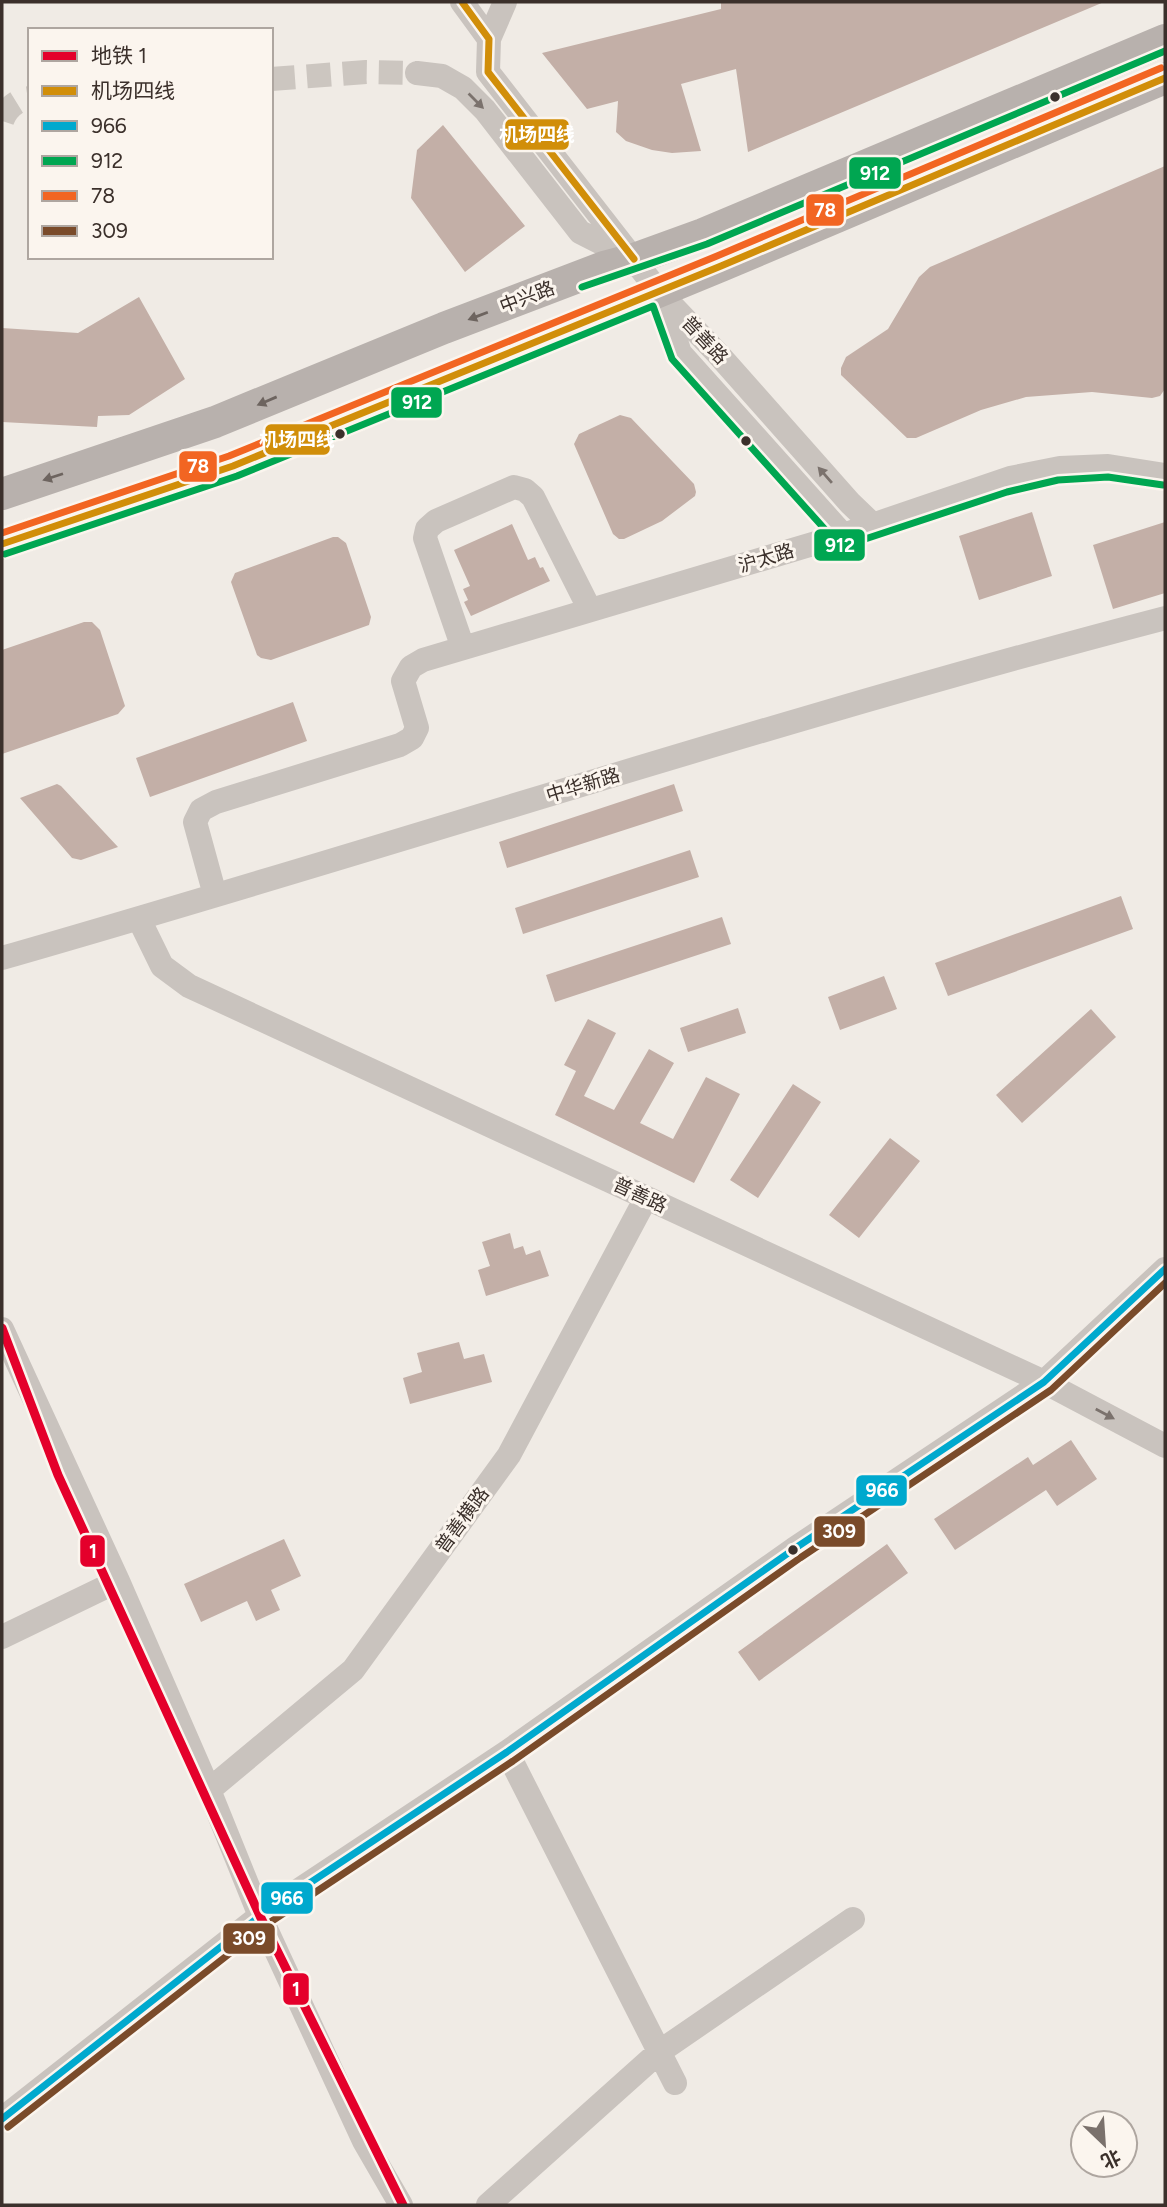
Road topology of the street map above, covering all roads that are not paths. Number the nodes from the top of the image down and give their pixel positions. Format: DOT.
graph roads {
  1 [pos="479,4"];
  2 [pos="489,39"];
  3 [pos="1165,40"];
  4 [pos="417,74"];
  5 [pos="1165,78"];
  6 [pos="634,259"];
  7 [pos="659,292"];
  8 [pos="1165,475"];
  9 [pos="2,494"];
  10 [pos="872,524"];
  11 [pos="843,535"];
  12 [pos="2,544"];
  13 [pos="590,610"];
  14 [pos="1165,618"];
  15 [pos="463,648"];
  16 [pos="215,895"];
  17 [pos="139,919"];
  18 [pos="2,958"];
  19 [pos="646,1198"];
  20 [pos="1165,1269"];
  21 [pos="2,1329"];
  22 [pos="1044,1382"];
  23 [pos="1165,1446"];
  24 [pos="118,1581"];
  25 [pos="2,1637"];
  26 [pos="508,1752"];
  27 [pos="209,1790"];
  28 [pos="260,1916"];
  29 [pos="853,1919"];
  30 [pos="659,2052"];
  31 [pos="674,2082"];
  32 [pos="2,2119"];
  33 [pos="401,2205"];
  34 [pos="488,2205"];
  1 -- 2 [label="street"];
  1 -- 2 [label="street"];
  2 -- 6 [label="street"];
  3 -- 6 [label="main road, 中兴路"];
  4 -- 6 [label="street, one-way"];
  5 -- 7 [label="main road"];
  6 -- 7 [label="street"];
  6 -- 9 [label="main road, 中兴路, one-way"];
  10 -- 7 [label="street, 普善路, one-way"];
  7 -- 11 [label="street, 普善路"];
  7 -- 12 [label="main road"];
  8 -- 10 [label="street, 沪太路"];
  10 -- 11 [label="street, 沪太路"];
  11 -- 13 [label="street, 沪太路"];
  13 -- 15 [label="street, 沪太路"];
  13 -- 15 [label="street"];
  14 -- 16 [label="street, 中华新路"];
  15 -- 16 [label="street, 沪太路"];
  16 -- 17 [label="street, 中华新路"];
  17 -- 18 [label="street, 中华新路"];
  17 -- 19 [label="street, 普善路"];
  19 -- 22 [label="street, 普善路"];
  19 -- 27 [label="street, 普善横路"];
  20 -- 22 [label="street"];
  21 -- 24 [label="street"];
  22 -- 23 [label="street, 普善路, one-way"];
  22 -- 26 [label="street"];
  24 -- 25 [label="street"];
  24 -- 27 [label="street"];
  26 -- 28 [label="street"];
  26 -- 30 [label="street"];
  27 -- 28 [label="street"];
  28 -- 32 [label="street"];
  28 -- 33 [label="street"];
  29 -- 30 [label="street"];
  30 -- 31 [label="street"];
  30 -- 34 [label="street"];
}
